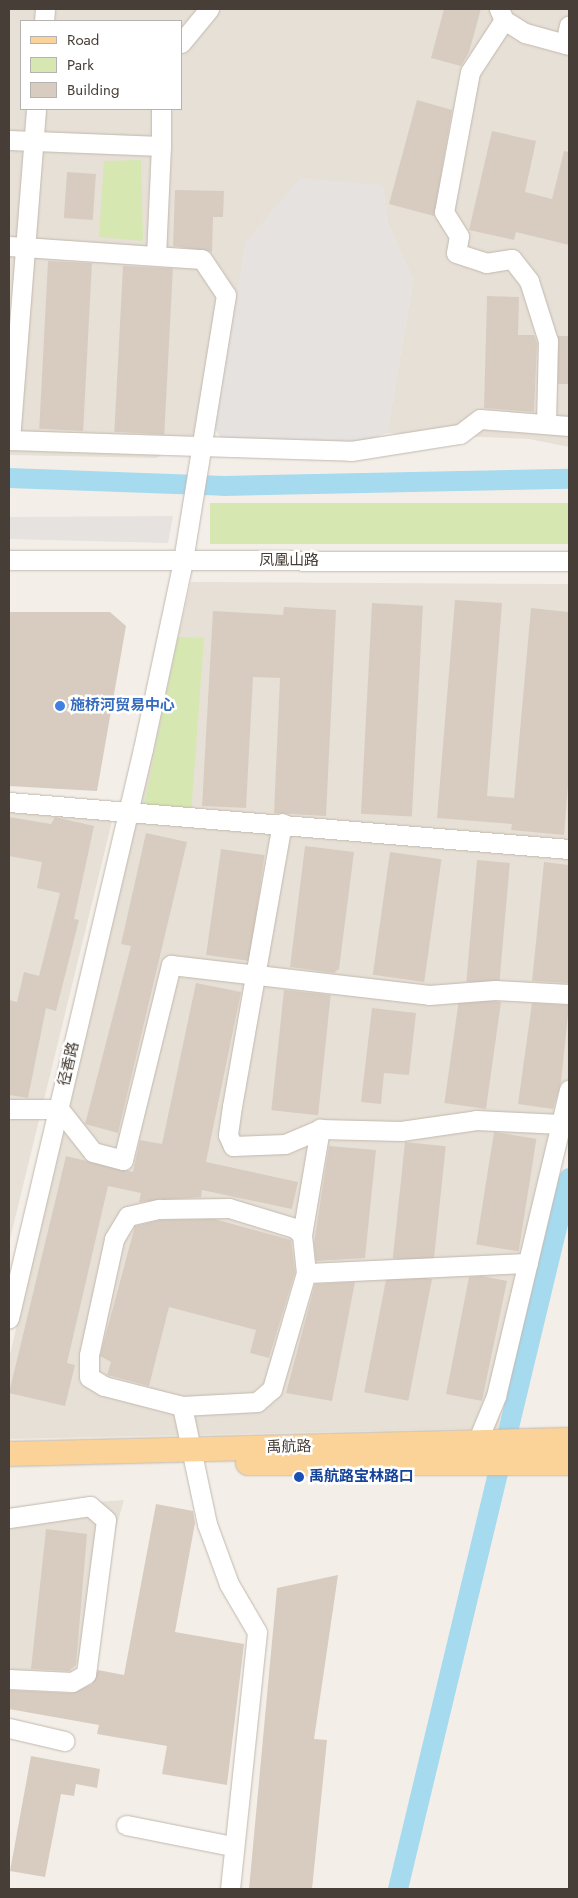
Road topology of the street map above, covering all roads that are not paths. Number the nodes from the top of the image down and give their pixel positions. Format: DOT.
graph roads {
  1 [pos="209,9"];
  2 [pos="502,14"];
  3 [pos="569,25"];
  4 [pos="182,42"];
  5 [pos="567,45"];
  6 [pos="36,110"];
  7 [pos="161,110"];
  8 [pos="9,140"];
  9 [pos="34,141"];
  10 [pos="161,146"];
  11 [pos="9,246"];
  12 [pos="28,247"];
  13 [pos="156,256"];
  14 [pos="546,422"];
  15 [pos="569,426"];
  16 [pos="9,440"];
  17 [pos="200,453"];
  18 [pos="9,560"];
  19 [pos="183,561"];
  20 [pos="569,561"];
  21 [pos="9,802"];
  22 [pos="130,809"];
  23 [pos="282,823"];
  24 [pos="569,848"];
  25 [pos="254,975"];
  26 [pos="569,994"];
  27 [pos="569,1090"];
  28 [pos="9,1109"];
  29 [pos="59,1109"];
  30 [pos="561,1124"];
  31 [pos="320,1128"];
  32 [pos="302,1235"];
  33 [pos="528,1263"];
  34 [pos="306,1273"];
  35 [pos="9,1318"];
  36 [pos="182,1406"];
  37 [pos="554,1448"];
  38 [pos="9,1454"];
  39 [pos="477,1454"];
  40 [pos="196,1456"];
  41 [pos="569,1463"];
  42 [pos="9,1468"];
  43 [pos="9,1518"];
  44 [pos="9,1680"];
  45 [pos="9,1728"];
  46 [pos="64,1741"];
  47 [pos="126,1825"];
  48 [pos="232,1846"];
  49 [pos="230,1889"];
  1 -- 4 [label="street"];
  2 -- 5 [label="street"];
  2 -- 14 [label="street"];
  3 -- 5 [label="street"];
  6 -- 9 [label="street"];
  7 -- 10 [label="street"];
  8 -- 9 [label="street"];
  9 -- 10 [label="street"];
  9 -- 12 [label="street"];
  10 -- 13 [label="street"];
  11 -- 12 [label="street"];
  12 -- 13 [label="street"];
  12 -- 16 [label="street"];
  13 -- 17 [label="street, 径香路"];
  14 -- 15 [label="street"];
  14 -- 17 [label="street"];
  16 -- 17 [label="street"];
  17 -- 19 [label="street, 径香路"];
  18 -- 19 [label="street, 凤凰山路"];
  19 -- 20 [label="street, 凤凰山路"];
  19 -- 22 [label="street, 径香路"];
  21 -- 22 [label="street"];
  22 -- 23 [label="street"];
  22 -- 29 [label="street, 径香路"];
  23 -- 24 [label="street"];
  23 -- 25 [label="street"];
  25 -- 26 [label="street"];
  25 -- 29 [label="street"];
  25 -- 31 [label="street"];
  27 -- 30 [label="street"];
  28 -- 29 [label="street"];
  29 -- 35 [label="street, 径香路"];
  30 -- 31 [label="street"];
  30 -- 33 [label="street"];
  31 -- 32 [label="street"];
  32 -- 34 [label="street"];
  32 -- 36 [label="street"];
  33 -- 34 [label="street"];
  33 -- 39 [label="street"];
  34 -- 36 [label="street"];
  36 -- 40 [label="street"];
  37 -- 39 [label="main road, 禹航路"];
  37 -- 41 [label="main road, 禹航路"];
  38 -- 40 [label="main road, 禹航路"];
  39 -- 40 [label="main road, 禹航路"];
  40 -- 42 [label="main road, 禹航路"];
  40 -- 48 [label="street"];
  43 -- 44 [label="street"];
  45 -- 46 [label="street"];
  47 -- 48 [label="street"];
  48 -- 49 [label="street"];
}
